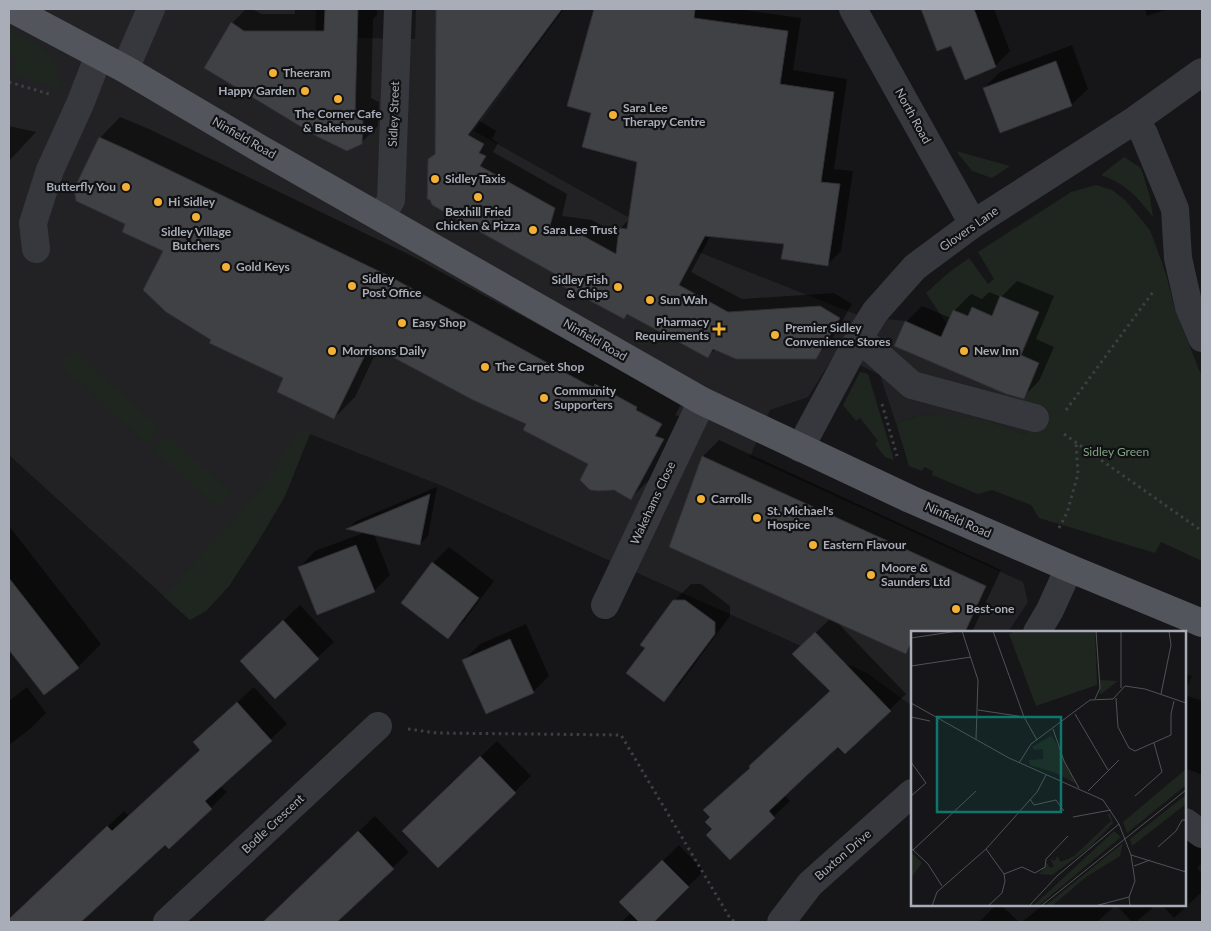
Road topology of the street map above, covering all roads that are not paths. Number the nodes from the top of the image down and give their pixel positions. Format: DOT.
graph roads {
  1 [pos="12,9"];
  2 [pos="151,9"];
  3 [pos="398,9"];
  4 [pos="853,9"];
  5 [pos="99,55"];
  6 [pos="126,69"];
  7 [pos="1202,72"];
  8 [pos="1135,120"];
  9 [pos="381,217"];
  10 [pos="974,224"];
  11 [pos="36,250"];
  12 [pos="858,338"];
  13 [pos="1202,338"];
  14 [pos="702,401"];
  15 [pos="1044,422"];
  16 [pos="800,448"];
  17 [pos="1069,568"];
  18 [pos="605,606"];
  19 [pos="1202,623"];
  20 [pos="1038,631"];
  21 [pos="378,726"];
  22 [pos="910,800"];
  23 [pos="1186,823"];
  24 [pos="1202,834"];
  25 [pos="167,922"];
  26 [pos="780,922"];
  1 -- 5 [label="main road, Ninfield Road"];
  2 -- 6 [label="street"];
  3 -- 9 [label="street, Sidley Street"];
  4 -- 10 [label="street, North Road"];
  5 -- 6 [label="main road, Ninfield Road"];
  5 -- 11 [label="street"];
  6 -- 9 [label="main road, Ninfield Road"];
  7 -- 8 [label="street, Glovers Lane"];
  8 -- 10 [label="street, Glovers Lane"];
  8 -- 13 [label="street"];
  9 -- 14 [label="main road, Ninfield Road"];
  10 -- 12 [label="street, Glovers Lane"];
  12 -- 15 [label="street"];
  12 -- 16 [label="street, Glovers Lane"];
  14 -- 16 [label="main road, Ninfield Road"];
  14 -- 18 [label="street, Wakehams Close"];
  16 -- 17 [label="main road, Ninfield Road"];
  17 -- 19 [label="main road, Ninfield Road"];
  17 -- 20 [label="street"];
  21 -- 25 [label="street, Bodle Crescent"];
  22 -- 26 [label="street, Buxton Drive"];
  23 -- 24 [label="street"];
}
